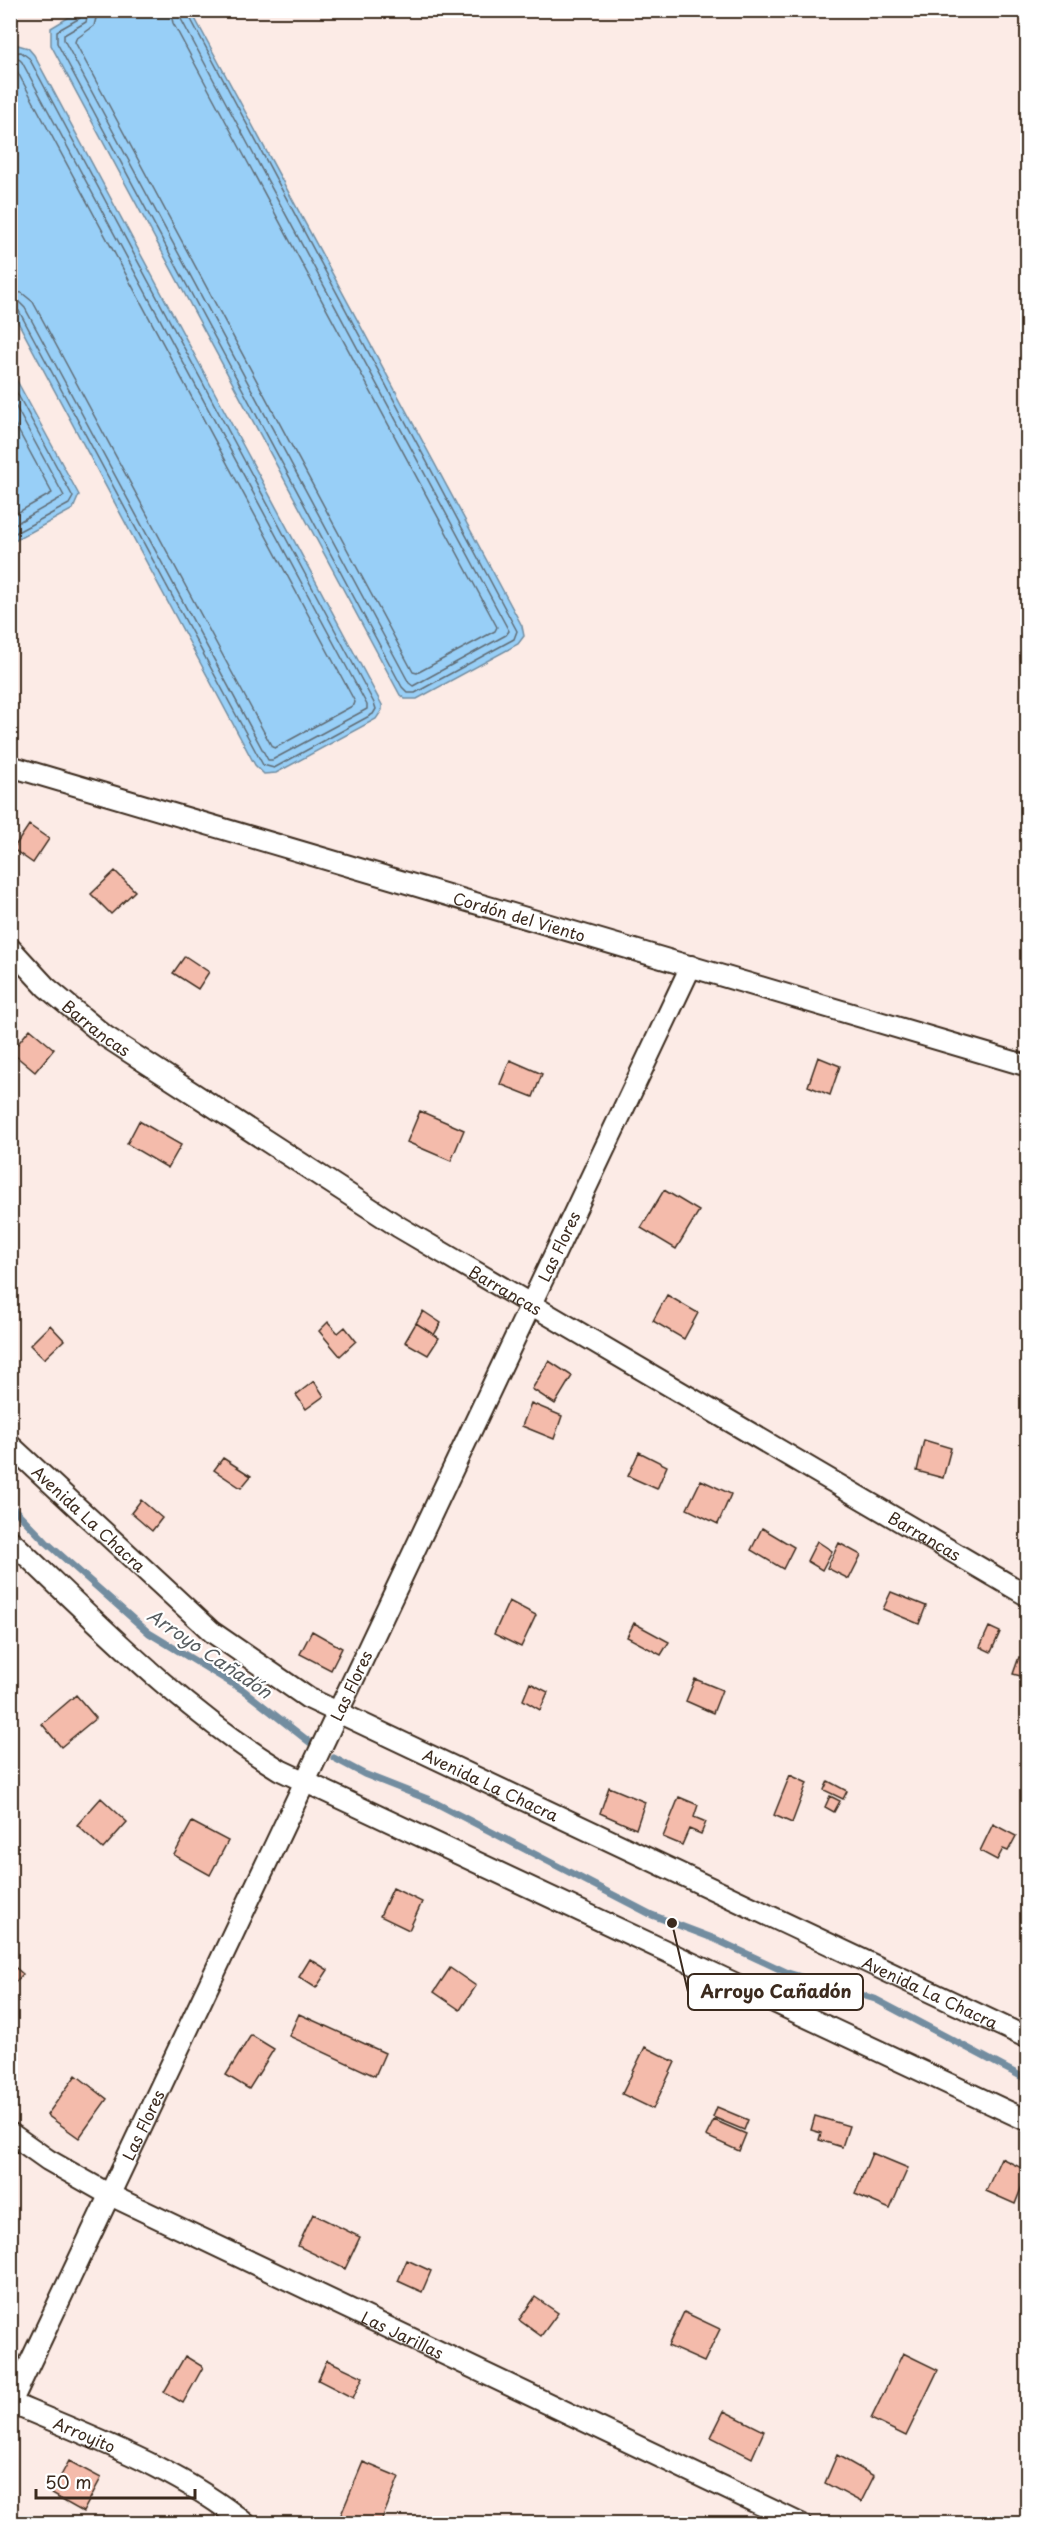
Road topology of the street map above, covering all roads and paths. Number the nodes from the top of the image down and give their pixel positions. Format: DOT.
graph roads {
  1 [pos="10,766"];
  2 [pos="10,948"];
  3 [pos="691,966"];
  4 [pos="1028,1066"];
  5 [pos="531,1304"];
  6 [pos="10,1444"];
  7 [pos="10,1540"];
  8 [pos="1028,1596"];
  9 [pos="337,1714"];
  10 [pos="305,1783"];
  11 [pos="1028,2038"];
  12 [pos="1028,2121"];
  13 [pos="10,2133"];
  14 [pos="110,2195"];
  15 [pos="11,2404"];
  16 [pos="246,2523"];
  17 [pos="801,2523"];
  1 -- 3 [label="street, Cordón del Viento"];
  2 -- 5 [label="street, Barrancas"];
  3 -- 4 [label="street, Cordón del Viento"];
  3 -- 5 [label="street, Las Flores"];
  5 -- 8 [label="street, Barrancas"];
  5 -- 9 [label="street, Las Flores"];
  6 -- 9 [label="street, Avenida La Chacra"];
  7 -- 10 [label="street"];
  9 -- 10 [label="street, Las Flores"];
  9 -- 11 [label="street, Avenida La Chacra"];
  10 -- 12 [label="street"];
  10 -- 14 [label="street, Las Flores"];
  13 -- 14 [label="street, Las Jarillas"];
  14 -- 15 [label="street, Las Flores"];
  14 -- 17 [label="street, Las Jarillas"];
  15 -- 16 [label="street, Arroyito"];
}
